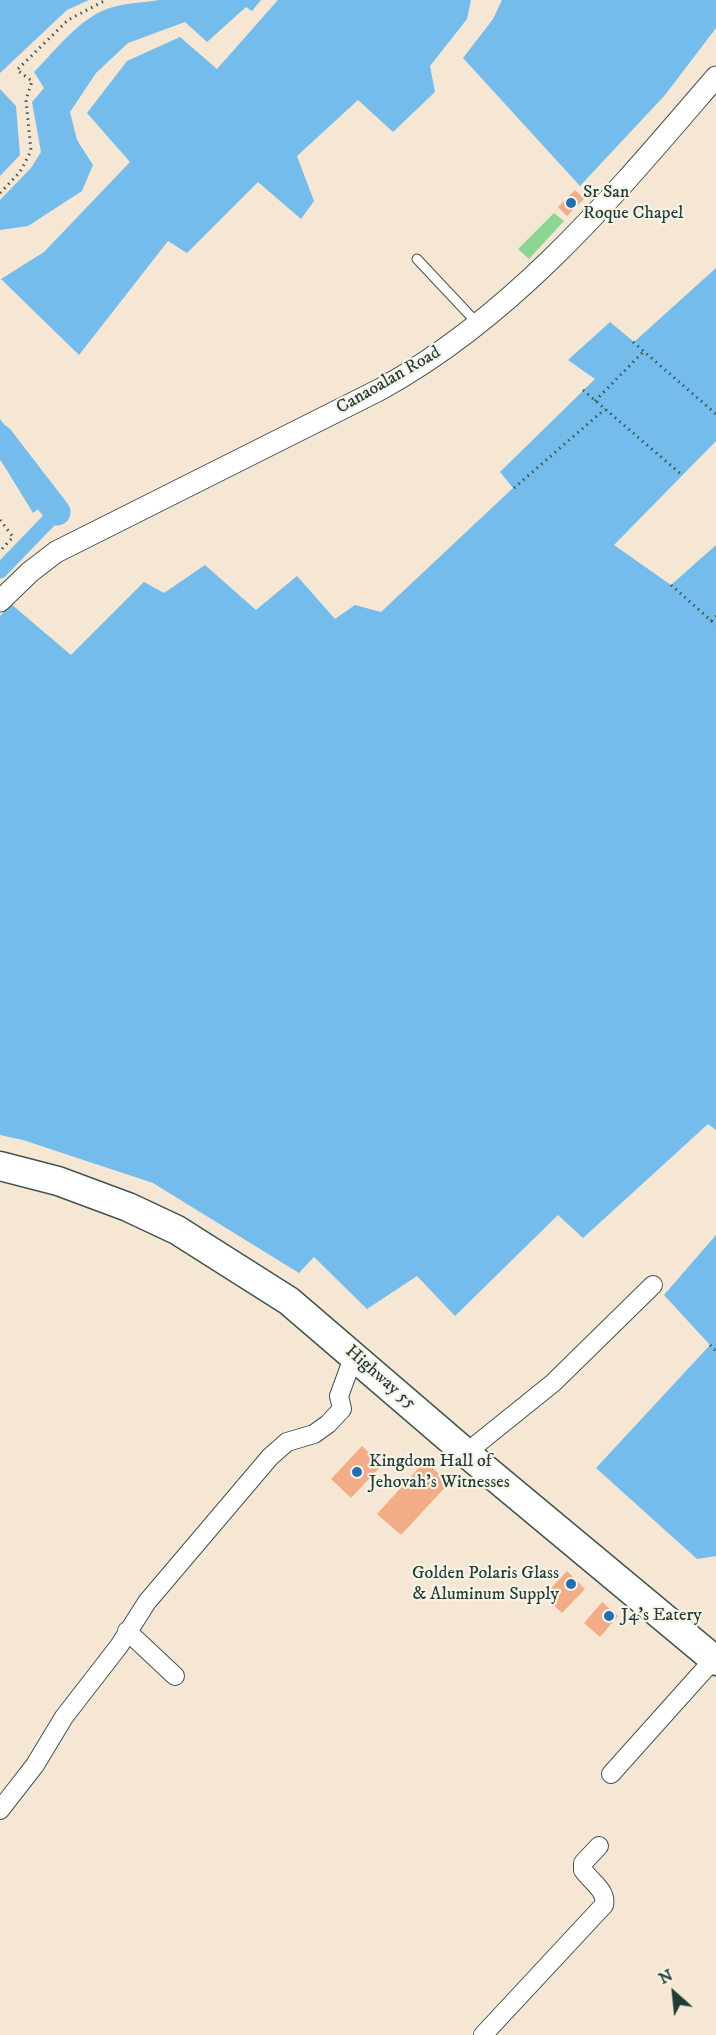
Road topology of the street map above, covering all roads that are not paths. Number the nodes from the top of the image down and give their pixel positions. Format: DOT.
graph roads {
  1 [pos="716,77"];
  2 [pos="417,259"];
  3 [pos="478,324"];
  4 [pos="0,601"];
  5 [pos="0,1166"];
  6 [pos="653,1285"];
  7 [pos="354,1355"];
  8 [pos="466,1453"];
  9 [pos="128,1631"];
  10 [pos="715,1660"];
  11 [pos="176,1676"];
  12 [pos="611,1774"];
  13 [pos="0,1810"];
  14 [pos="600,1846"];
  15 [pos="483,2035"];
  1 -- 3 [label="street, Canaoalan Road"];
  2 -- 3 [label="lane"];
  3 -- 4 [label="street, Canaoalan Road"];
  5 -- 7 [label="highway, Highway 55"];
  6 -- 8 [label="street"];
  7 -- 8 [label="highway, Highway 55"];
  7 -- 9 [label="street"];
  8 -- 10 [label="highway, Highway 55"];
  9 -- 11 [label="street"];
  9 -- 13 [label="street"];
  10 -- 12 [label="street"];
  14 -- 15 [label="street"];
}
